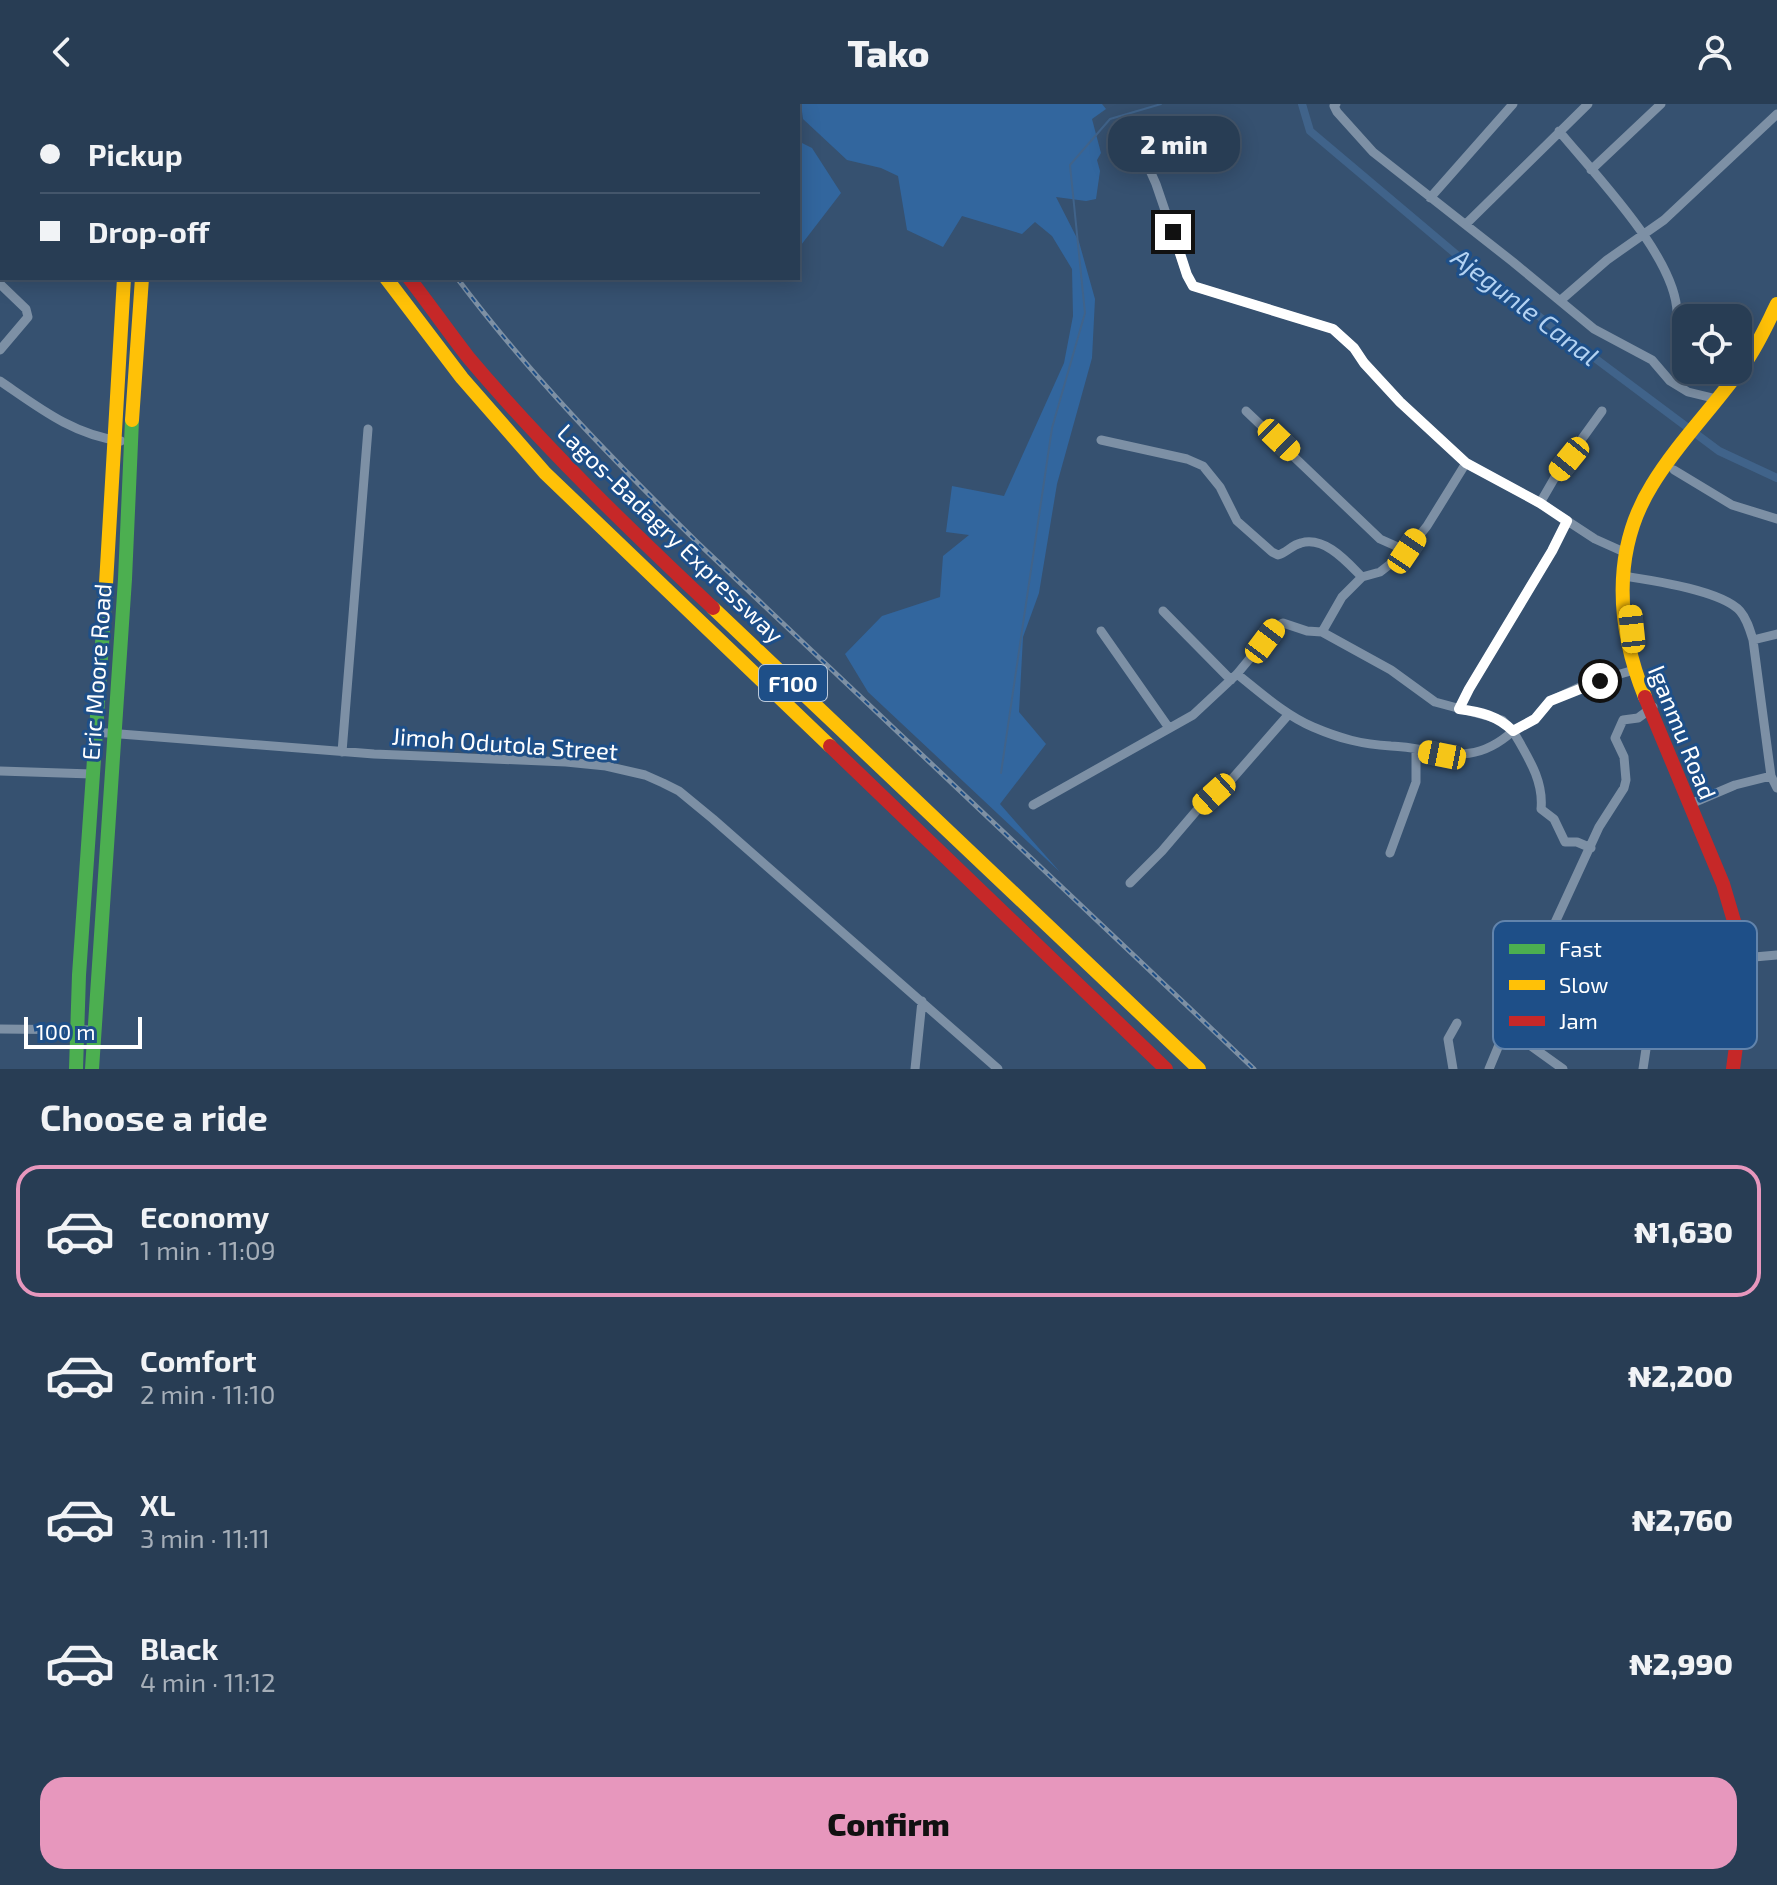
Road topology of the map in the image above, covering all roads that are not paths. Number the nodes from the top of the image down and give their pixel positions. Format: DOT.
graph roads {
  1 [pos="1336,104"];
  2 [pos="1513,104"];
  3 [pos="1588,104"];
  4 [pos="1661,104"];
  5 [pos="1777,114"];
  6 [pos="1559,131"];
  7 [pos="1136,139"];
  8 [pos="1591,170"];
  9 [pos="1430,198"];
  10 [pos="1466,224"];
  11 [pos="1644,234"];
  12 [pos="124,280"];
  13 [pos="142,280"];
  14 [pos="388,280"];
  15 [pos="411,280"];
  16 [pos="0,284"];
  17 [pos="1561,300"];
  18 [pos="1678,304"];
  19 [pos="1777,304"];
  20 [pos="1777,313"];
  21 [pos="0,350"];
  22 [pos="0,381"];
  23 [pos="1712,409"];
  24 [pos="1246,411"];
  25 [pos="1602,411"];
  26 [pos="368,429"];
  27 [pos="1101,440"];
  28 [pos="122,441"];
  29 [pos="1466,463"];
  30 [pos="1676,463"];
  31 [pos="1540,503"];
  32 [pos="1777,519"];
  33 [pos="1567,521"];
  34 [pos="1407,551"];
  35 [pos="1624,552"];
  36 [pos="1362,577"];
  37 [pos="1630,577"];
  38 [pos="1163,611"];
  39 [pos="1101,631"];
  40 [pos="1322,632"];
  41 [pos="1777,634"];
  42 [pos="1753,640"];
  43 [pos="1634,670"];
  44 [pos="1234,677"];
  45 [pos="1652,707"];
  46 [pos="1459,709"];
  47 [pos="1289,714"];
  48 [pos="1169,728"];
  49 [pos="1513,731"];
  50 [pos="95,732"];
  51 [pos="113,734"];
  52 [pos="1416,750"];
  53 [pos="342,752"];
  54 [pos="0,771"];
  55 [pos="92,774"];
  56 [pos="1771,776"];
  57 [pos="1777,788"];
  58 [pos="1695,802"];
  59 [pos="1033,805"];
  60 [pos="1591,848"];
  61 [pos="1390,853"];
  62 [pos="1130,883"];
  63 [pos="1556,921"];
  64 [pos="1735,921"];
  65 [pos="1743,921"];
  66 [pos="1777,955"];
  67 [pos="1757,957"];
  68 [pos="922,1001"];
  69 [pos="1457,1023"];
  70 [pos="77,1027"];
  71 [pos="0,1029"];
  72 [pos="93,1030"];
  73 [pos="1497,1049"];
  74 [pos="1535,1049"];
  75 [pos="1646,1049"];
  76 [pos="1735,1049"];
  77 [pos="1742,1049"];
  78 [pos="76,1069"];
  79 [pos="92,1069"];
  80 [pos="915,1069"];
  81 [pos="998,1069"];
  82 [pos="1166,1069"];
  83 [pos="1199,1069"];
  84 [pos="1453,1069"];
  85 [pos="1489,1069"];
  86 [pos="1563,1069"];
  87 [pos="1643,1069"];
  88 [pos="1733,1069"];
  89 [pos="1741,1069"];
  1 -- 9 [label="street"];
  2 -- 9 [label="street"];
  3 -- 6 [label="street"];
  4 -- 8 [label="street"];
  5 -- 11 [label="street"];
  6 -- 8 [label="street"];
  6 -- 10 [label="street"];
  7 -- 29 [label="street"];
  8 -- 11 [label="street"];
  9 -- 10 [label="street"];
  10 -- 17 [label="street"];
  11 -- 17 [label="street"];
  11 -- 18 [label="street"];
  12 -- 28 [label="main road, Eric Moore Road"];
  13 -- 28 [label="main road, Eric Moore Road"];
  14 -- 82 [label="main road, Lagos-Badagry Expressway / F100"];
  15 -- 83 [label="main road, Lagos-Badagry Expressway / F100"];
  16 -- 21 [label="street"];
  17 -- 23 [label="street"];
  19 -- 23 [label="main road, Iganmu Road"];
  20 -- 23 [label="main road, Iganmu Road"];
  22 -- 28 [label="street"];
  23 -- 30 [label="main road, Iganmu Road"];
  24 -- 34 [label="street"];
  25 -- 31 [label="street"];
  26 -- 53 [label="street"];
  27 -- 36 [label="street"];
  28 -- 50 [label="main road, Eric Moore Road"];
  28 -- 51 [label="main road, Eric Moore Road"];
  29 -- 31 [label="street"];
  29 -- 34 [label="street"];
  30 -- 32 [label="street"];
  30 -- 35 [label="main road, Iganmu Road"];
  30 -- 37 [label="main road, Iganmu Road"];
  31 -- 33 [label="street"];
  33 -- 35 [label="street"];
  33 -- 46 [label="street"];
  34 -- 36 [label="street"];
  35 -- 43 [label="main road, Iganmu Road"];
  36 -- 40 [label="street"];
  37 -- 42 [label="street"];
  37 -- 45 [label="main road, Iganmu Road"];
  38 -- 44 [label="street"];
  39 -- 48 [label="street"];
  40 -- 44 [label="street"];
  40 -- 46 [label="street"];
  41 -- 42 [label="street"];
  42 -- 56 [label="street"];
  43 -- 45 [label="main road, Iganmu Road"];
  43 -- 49 [label="street"];
  44 -- 47 [label="street"];
  44 -- 48 [label="street"];
  45 -- 58 [label="main road, Iganmu Road"];
  45 -- 60 [label="street"];
  45 -- 64 [label="main road, Iganmu Road"];
  46 -- 49 [label="street"];
  47 -- 52 [label="street"];
  47 -- 62 [label="street"];
  48 -- 59 [label="street"];
  49 -- 52 [label="street"];
  49 -- 60 [label="street"];
  50 -- 51 [label="street, Jimoh Odutola Street"];
  50 -- 55 [label="main road, Eric Moore Road"];
  51 -- 53 [label="street, Jimoh Odutola Street"];
  51 -- 72 [label="main road, Eric Moore Road"];
  52 -- 61 [label="street"];
  53 -- 68 [label="street, Jimoh Odutola Street"];
  54 -- 55 [label="street"];
  55 -- 70 [label="main road, Eric Moore Road"];
  56 -- 57 [label="street"];
  56 -- 58 [label="street"];
  58 -- 65 [label="main road, Iganmu Road"];
  60 -- 63 [label="street"];
  66 -- 67 [label="street"];
  68 -- 80 [label="street"];
  68 -- 81 [label="street, Jimoh Odutola Street"];
  69 -- 84 [label="street"];
  70 -- 71 [label="street"];
  70 -- 72 [label="street"];
  70 -- 78 [label="main road, Eric Moore Road"];
  72 -- 79 [label="main road, Eric Moore Road"];
  73 -- 85 [label="street"];
  74 -- 86 [label="street"];
  75 -- 87 [label="street"];
  76 -- 88 [label="main road, Iganmu Road"];
  77 -- 89 [label="main road, Iganmu Road"];
}
